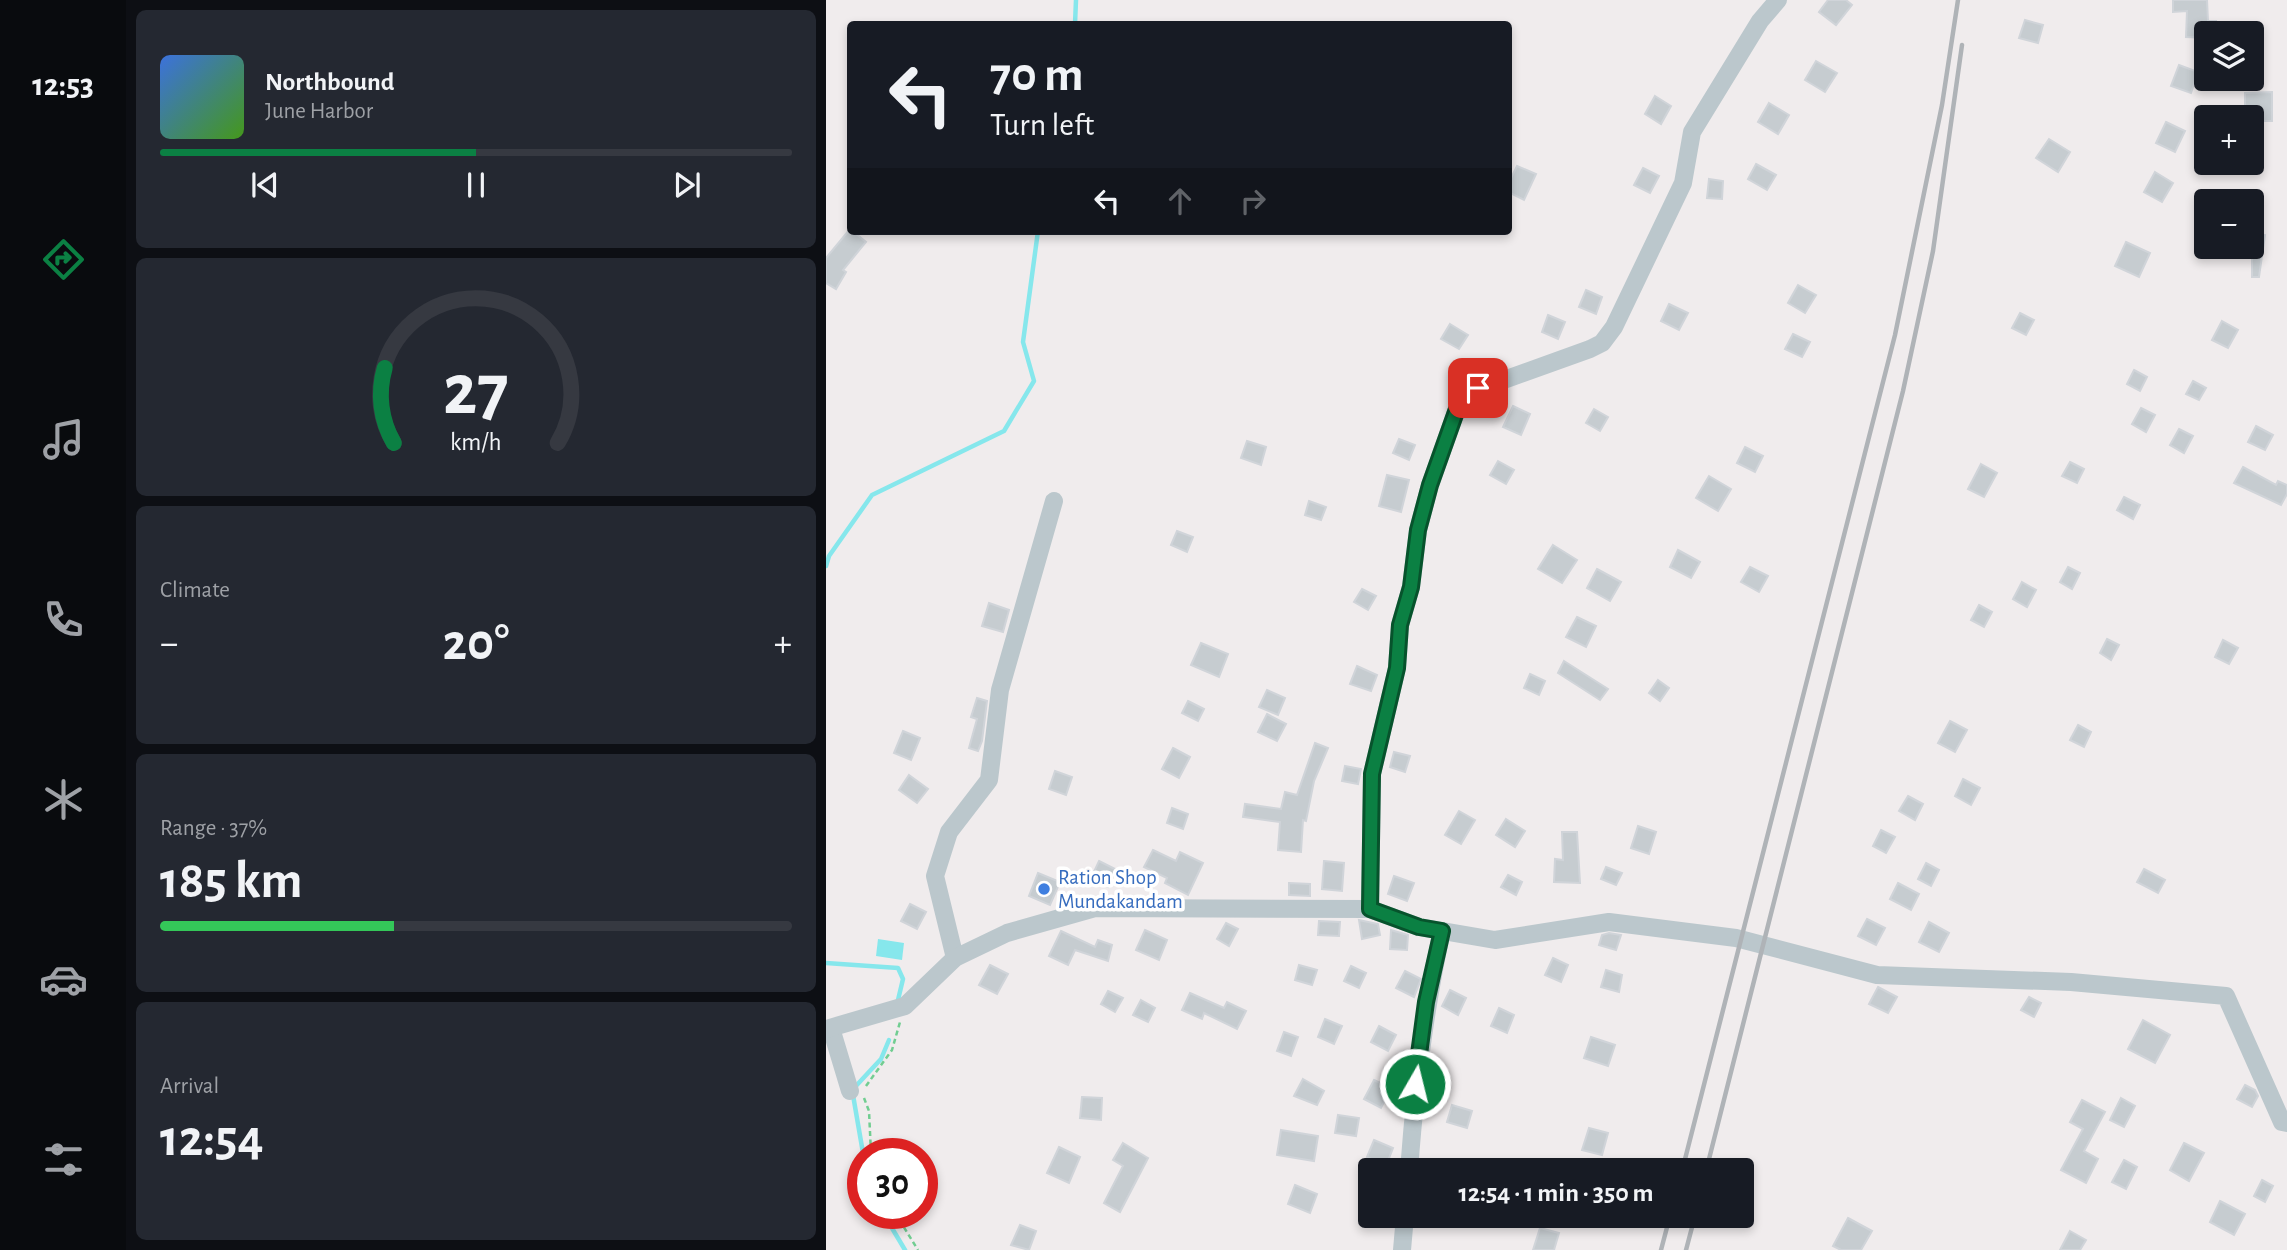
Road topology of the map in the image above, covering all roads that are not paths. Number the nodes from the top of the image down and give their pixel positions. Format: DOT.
graph roads {
  1 [pos="1778,0"];
  2 [pos="1054,501"];
  3 [pos="1370,909"];
  4 [pos="1442,931"];
  5 [pos="956,957"];
  6 [pos="828,1028"];
  7 [pos="850,1091"];
  8 [pos="2287,1123"];
  9 [pos="1410,1158"];
  10 [pos="1404,1228"];
  11 [pos="1402,1250"];
  1 -- 3 [label="street"];
  2 -- 5 [label="street"];
  3 -- 4 [label="street"];
  3 -- 5 [label="street"];
  4 -- 8 [label="street"];
  4 -- 9 [label="street"];
  5 -- 6 [label="street"];
  6 -- 7 [label="street"];
  10 -- 11 [label="street"];
}
